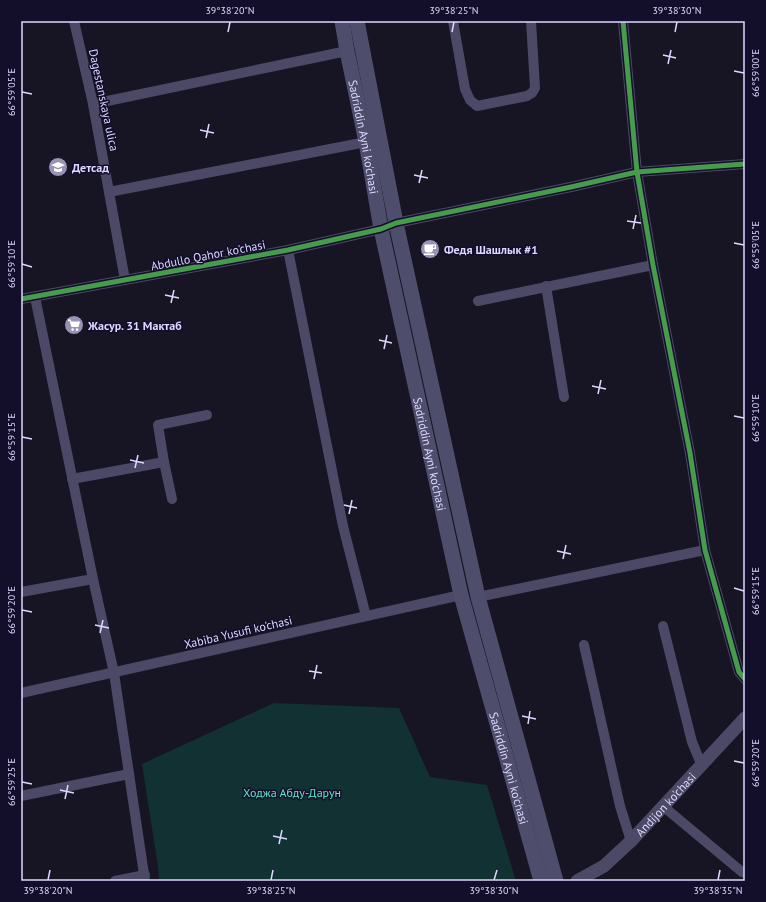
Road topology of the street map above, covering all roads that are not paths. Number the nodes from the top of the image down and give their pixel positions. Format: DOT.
graph roads {
  1 [pos="74,21"];
  2 [pos="342,21"];
  3 [pos="357,21"];
  4 [pos="453,21"];
  5 [pos="531,21"];
  6 [pos="623,21"];
  7 [pos="347,51"];
  8 [pos="93,104"];
  9 [pos="366,142"];
  10 [pos="745,164"];
  11 [pos="637,172"];
  12 [pos="109,192"];
  13 [pos="396,223"];
  14 [pos="381,229"];
  15 [pos="288,250"];
  16 [pos="653,265"];
  17 [pos="125,280"];
  18 [pos="546,286"];
  19 [pos="35,297"];
  20 [pos="21,299"];
  21 [pos="478,302"];
  22 [pos="564,397"];
  23 [pos="207,415"];
  24 [pos="164,462"];
  25 [pos="72,479"];
  26 [pos="172,499"];
  27 [pos="705,550"];
  28 [pos="93,579"];
  29 [pos="21,592"];
  30 [pos="461,595"];
  31 [pos="478,597"];
  32 [pos="366,616"];
  33 [pos="664,626"];
  34 [pos="584,645"];
  35 [pos="114,673"];
  36 [pos="745,679"];
  37 [pos="21,693"];
  38 [pos="745,718"];
  39 [pos="702,766"];
  40 [pos="129,774"];
  41 [pos="21,796"];
  42 [pos="664,807"];
  43 [pos="631,841"];
  44 [pos="745,873"];
  45 [pos="145,878"];
  46 [pos="115,881"];
  47 [pos="540,881"];
  48 [pos="556,881"];
  49 [pos="577,881"];
  1 -- 8 [label="street, Dagestanskaya ulica"];
  2 -- 7 [label="main road, Sadriddin Ayni ko'chasi"];
  3 -- 13 [label="main road, Sadriddin Ayni ko'chasi"];
  4 -- 5 [label="street"];
  6 -- 11 [label="street"];
  7 -- 8 [label="street"];
  7 -- 9 [label="main road, Sadriddin Ayni ko'chasi"];
  8 -- 12 [label="street, Dagestanskaya ulica"];
  9 -- 12 [label="street"];
  9 -- 14 [label="main road, Sadriddin Ayni ko'chasi"];
  10 -- 11 [label="street, Abdullo Qahor ko'chasi"];
  11 -- 13 [label="street, Abdullo Qahor ko'chasi"];
  11 -- 16 [label="street"];
  12 -- 17 [label="street, Dagestanskaya ulica"];
  13 -- 14 [label="street, Abdullo Qahor ko'chasi"];
  13 -- 31 [label="main road, Sadriddin Ayni ko'chasi"];
  14 -- 15 [label="street, Abdullo Qahor ko'chasi"];
  14 -- 30 [label="main road, Sadriddin Ayni ko'chasi"];
  15 -- 17 [label="street, Abdullo Qahor ko'chasi"];
  15 -- 32 [label="street"];
  16 -- 18 [label="street"];
  16 -- 27 [label="street"];
  17 -- 19 [label="street, Abdullo Qahor ko'chasi"];
  18 -- 21 [label="street"];
  18 -- 22 [label="street"];
  19 -- 20 [label="street, Abdullo Qahor ko'chasi"];
  19 -- 25 [label="street"];
  23 -- 24 [label="street"];
  24 -- 25 [label="street"];
  24 -- 26 [label="street"];
  25 -- 28 [label="street"];
  27 -- 31 [label="street"];
  27 -- 36 [label="street"];
  28 -- 29 [label="street"];
  28 -- 35 [label="street"];
  30 -- 32 [label="street, Xabiba Yusufi ko'chasi"];
  30 -- 47 [label="main road, Sadriddin Ayni ko'chasi"];
  31 -- 48 [label="main road, Sadriddin Ayni ko'chasi"];
  32 -- 35 [label="street, Xabiba Yusufi ko'chasi"];
  33 -- 39 [label="street"];
  34 -- 43 [label="street"];
  35 -- 37 [label="street, Xabiba Yusufi ko'chasi"];
  35 -- 40 [label="street"];
  38 -- 39 [label="street, Andijon ko'chasi"];
  39 -- 42 [label="street, Andijon ko'chasi"];
  40 -- 41 [label="street"];
  40 -- 45 [label="street"];
  42 -- 43 [label="street, Andijon ko'chasi"];
  42 -- 44 [label="street"];
  43 -- 49 [label="street, Andijon ko'chasi"];
  45 -- 46 [label="street"];
}
